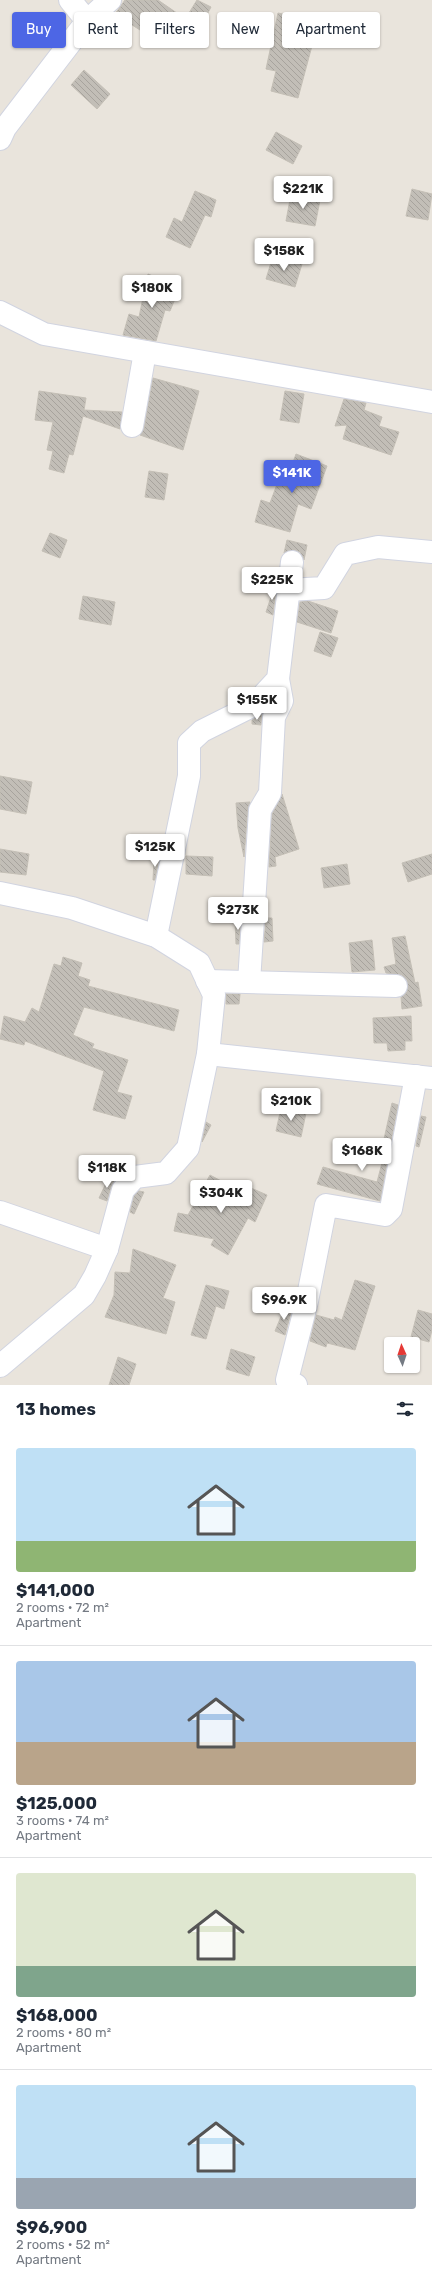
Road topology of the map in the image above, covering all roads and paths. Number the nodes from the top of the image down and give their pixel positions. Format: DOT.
graph roads {
  1 [pos="70,0"];
  2 [pos="110,0"];
  3 [pos="80,12"];
  4 [pos="97,12"];
  5 [pos="74,39"];
  6 [pos="2,131"];
  7 [pos="0,312"];
  8 [pos="145,352"];
  9 [pos="432,402"];
  10 [pos="132,426"];
  11 [pos="432,552"];
  12 [pos="292,562"];
  13 [pos="288,590"];
  14 [pos="278,679"];
  15 [pos="0,893"];
  16 [pos="156,936"];
  17 [pos="208,981"];
  18 [pos="249,982"];
  19 [pos="396,986"];
  20 [pos="208,1054"];
  21 [pos="424,1077"];
  22 [pos="0,1212"];
  23 [pos="107,1248"];
  24 [pos="0,1366"];
  25 [pos="296,1385"];
  1 -- 3 [label="street"];
  2 -- 4 [label="street"];
  5 -- 6 [label="street"];
  7 -- 8 [label="street"];
  8 -- 9 [label="street"];
  8 -- 10 [label="street"];
  11 -- 13 [label="street"];
  12 -- 13 [label="street"];
  13 -- 14 [label="street"];
  14 -- 16 [label="street"];
  14 -- 18 [label="street"];
  15 -- 16 [label="street"];
  16 -- 17 [label="street"];
  17 -- 18 [label="street"];
  17 -- 20 [label="street"];
  18 -- 19 [label="street"];
  20 -- 21 [label="street"];
  20 -- 23 [label="street"];
  21 -- 25 [label="street"];
  22 -- 23 [label="street"];
  23 -- 24 [label="street"];
}
